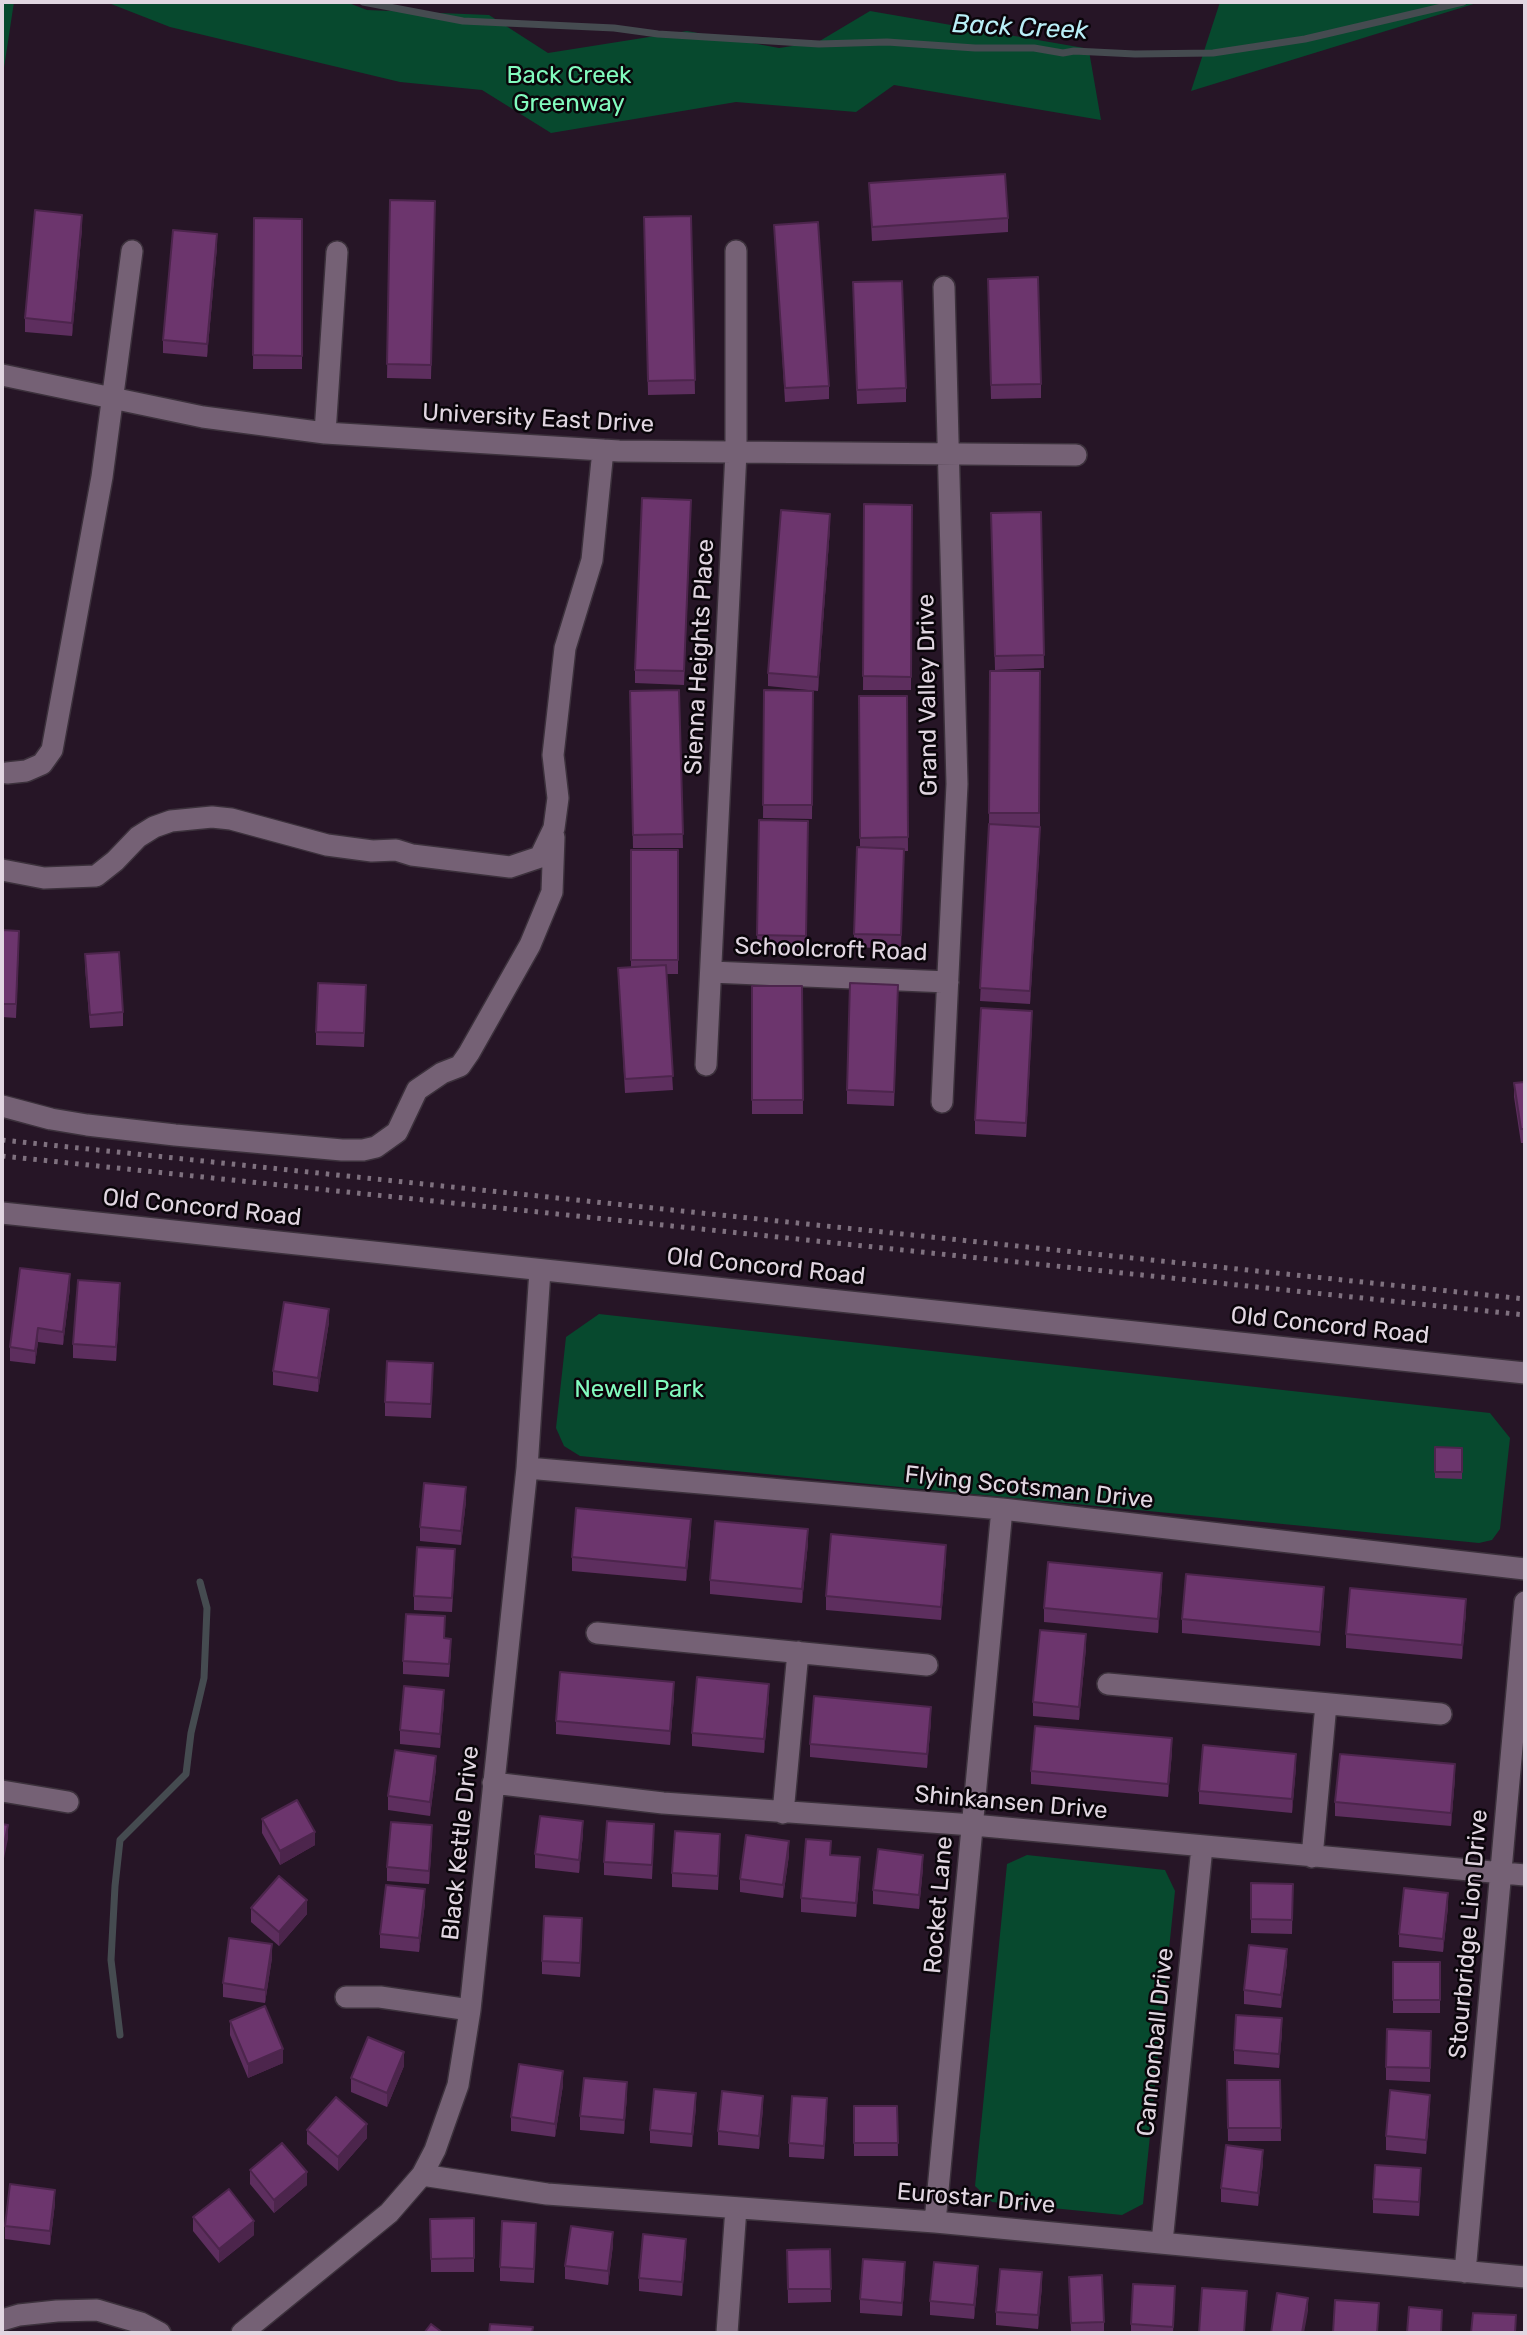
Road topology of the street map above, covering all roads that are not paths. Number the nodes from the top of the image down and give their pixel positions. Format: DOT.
graph roads {
  1 [pos="132,251"];
  2 [pos="736,251"];
  3 [pos="337,252"];
  4 [pos="944,287"];
  5 [pos="2,376"];
  6 [pos="112,399"];
  7 [pos="326,433"];
  8 [pos="603,450"];
  9 [pos="736,452"];
  10 [pos="949,454"];
  11 [pos="1076,455"];
  12 [pos="6,773"];
  13 [pos="554,828"];
  14 [pos="2,870"];
  15 [pos="711,972"];
  16 [pos="948,982"];
  17 [pos="706,1065"];
  18 [pos="942,1102"];
  19 [pos="2,1106"];
  20 [pos="2,1213"];
  21 [pos="540,1270"];
  22 [pos="1525,1373"];
  23 [pos="527,1468"];
  24 [pos="1002,1509"];
  25 [pos="1525,1569"];
  26 [pos="1525,1602"];
  27 [pos="597,1633"];
  28 [pos="798,1653"];
  29 [pos="927,1665"];
  30 [pos="1108,1684"];
  31 [pos="1326,1704"];
  32 [pos="1441,1714"];
  33 [pos="492,1783"];
  34 [pos="2,1791"];
  35 [pos="68,1802"];
  36 [pos="783,1813"];
  37 [pos="973,1825"];
  38 [pos="1202,1847"];
  39 [pos="1312,1857"];
  40 [pos="1500,1873"];
  41 [pos="1525,1875"];
  42 [pos="346,1997"];
  43 [pos="470,2010"];
  44 [pos="422,2175"];
  45 [pos="736,2208"];
  46 [pos="935,2222"];
  47 [pos="1162,2242"];
  48 [pos="1465,2272"];
  49 [pos="1525,2277"];
  50 [pos="2,2320"];
  51 [pos="160,2333"];
  52 [pos="242,2333"];
  53 [pos="727,2333"];
  1 -- 6 [label="street"];
  2 -- 9 [label="street, Sienna Heights Place"];
  3 -- 7 [label="street"];
  4 -- 10 [label="street, Grand Valley Drive"];
  5 -- 6 [label="street, University East Drive"];
  6 -- 7 [label="street, University East Drive"];
  6 -- 12 [label="street"];
  7 -- 8 [label="street, University East Drive"];
  8 -- 9 [label="street, University East Drive"];
  8 -- 13 [label="street"];
  9 -- 10 [label="street, University East Drive"];
  9 -- 15 [label="street, Sienna Heights Place"];
  10 -- 11 [label="street, University East Drive"];
  10 -- 16 [label="street, Grand Valley Drive"];
  13 -- 14 [label="street"];
  13 -- 19 [label="street"];
  15 -- 16 [label="street, Schoolcroft Road"];
  15 -- 17 [label="street, Sienna Heights Place"];
  16 -- 18 [label="street, Grand Valley Drive"];
  20 -- 21 [label="street, Old Concord Road"];
  21 -- 22 [label="street, Old Concord Road"];
  21 -- 23 [label="street, Black Kettle Drive"];
  23 -- 24 [label="street, Flying Scotsman Drive"];
  23 -- 33 [label="street, Black Kettle Drive"];
  24 -- 25 [label="street, Flying Scotsman Drive"];
  24 -- 37 [label="street, Rocket Lane"];
  26 -- 40 [label="street, Stourbridge Lion Drive"];
  27 -- 28 [label="street"];
  28 -- 29 [label="street"];
  28 -- 36 [label="street"];
  30 -- 31 [label="street"];
  31 -- 32 [label="street"];
  31 -- 39 [label="street"];
  33 -- 36 [label="street, Shinkansen Drive"];
  33 -- 43 [label="street, Black Kettle Drive"];
  34 -- 35 [label="street"];
  36 -- 37 [label="street, Shinkansen Drive"];
  37 -- 38 [label="street, Shinkansen Drive"];
  37 -- 46 [label="street, Rocket Lane"];
  38 -- 39 [label="street, Shinkansen Drive"];
  38 -- 47 [label="street, Cannonball Drive"];
  39 -- 40 [label="street, Shinkansen Drive"];
  40 -- 41 [label="street, Shinkansen Drive"];
  40 -- 48 [label="street, Stourbridge Lion Drive"];
  42 -- 43 [label="street"];
  43 -- 44 [label="street, Black Kettle Drive"];
  44 -- 45 [label="street, Eurostar Drive"];
  44 -- 52 [label="street, Black Kettle Drive"];
  45 -- 46 [label="street, Eurostar Drive"];
  45 -- 53 [label="street"];
  46 -- 47 [label="street, Eurostar Drive"];
  47 -- 48 [label="street, Eurostar Drive"];
  48 -- 49 [label="street, Eurostar Drive"];
  50 -- 51 [label="street"];
}
